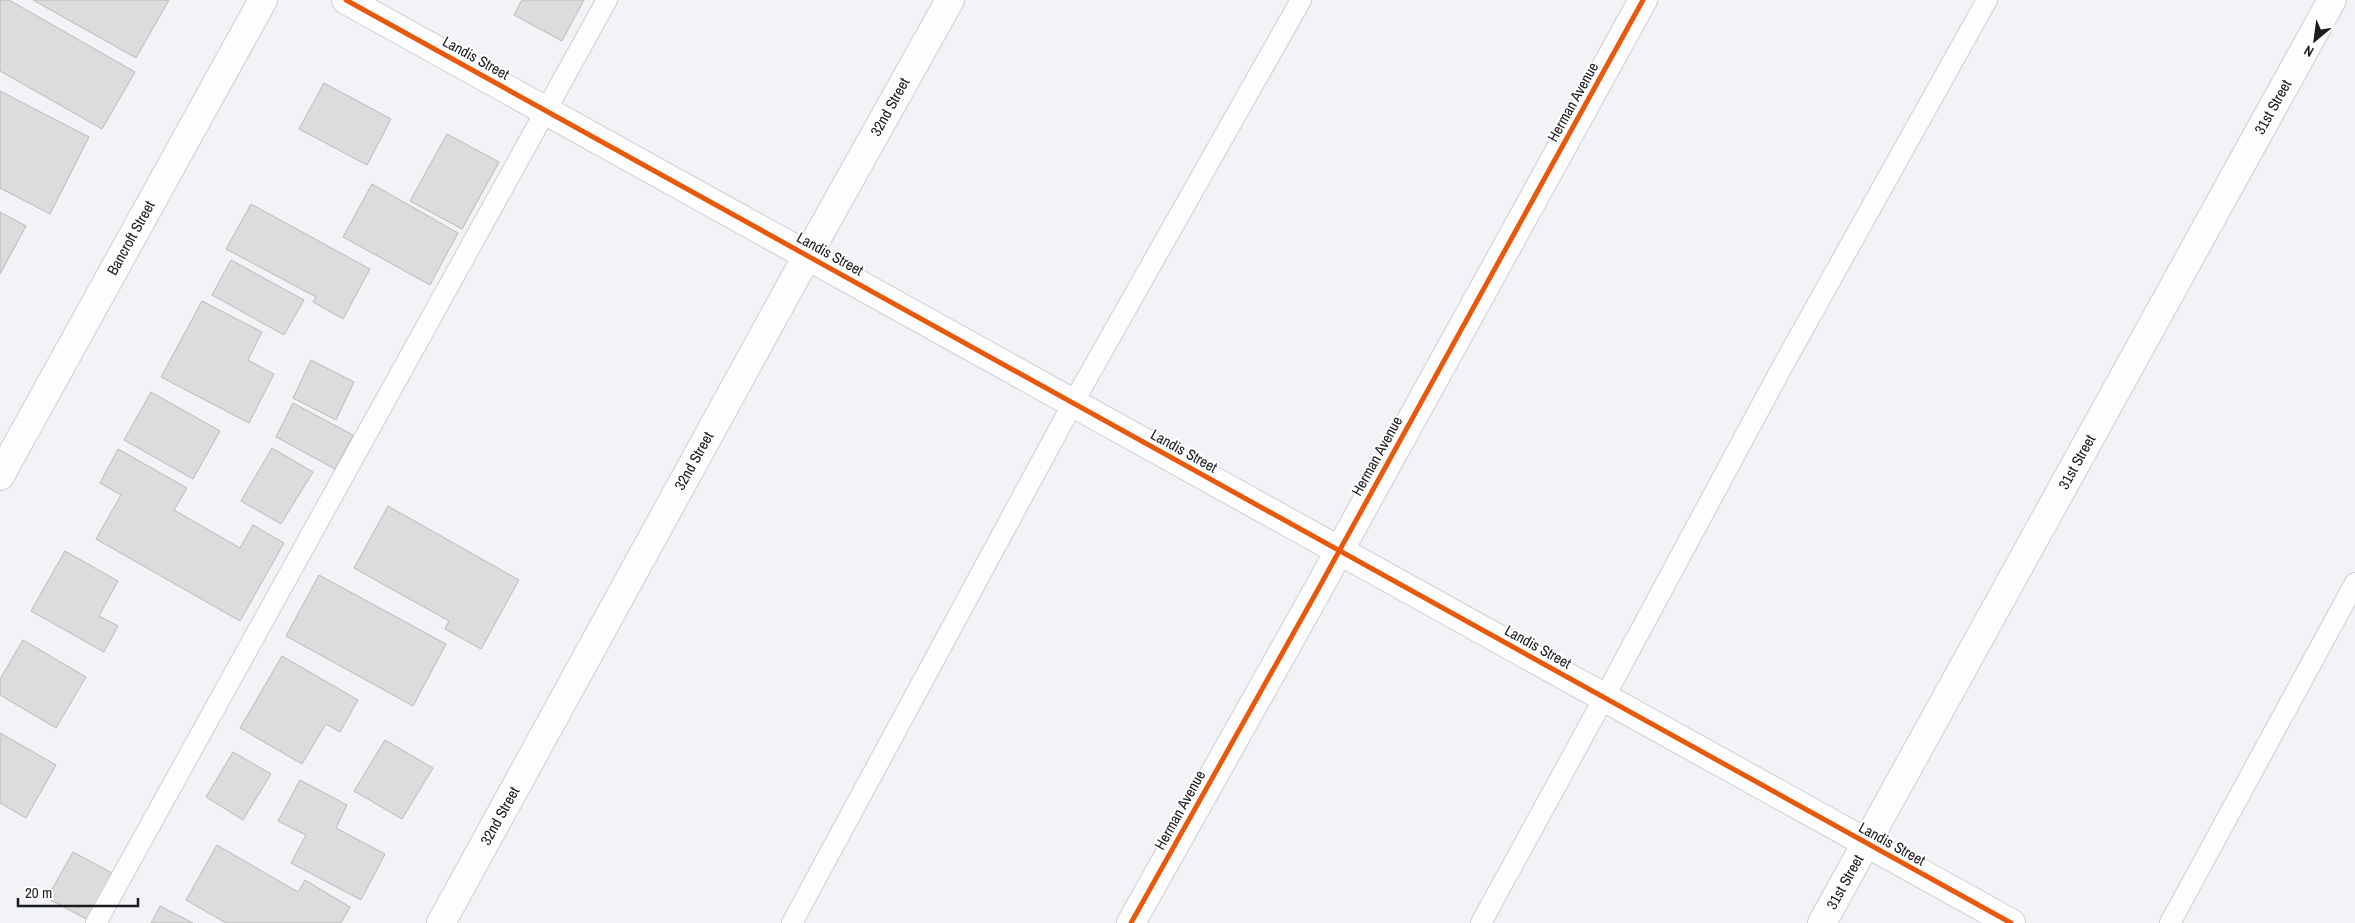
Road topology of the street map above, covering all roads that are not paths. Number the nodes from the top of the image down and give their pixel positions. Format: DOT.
graph roads {
  1 [pos="263,0"];
  2 [pos="346,0"];
  3 [pos="607,0"];
  4 [pos="950,0"];
  5 [pos="1301,0"];
  6 [pos="1643,0"];
  7 [pos="1987,0"];
  8 [pos="2332,0"];
  9 [pos="546,111"];
  10 [pos="807,256"];
  11 [pos="1074,404"];
  12 [pos="0,476"];
  13 [pos="1339,551"];
  14 [pos="2355,583"];
  15 [pos="1604,698"];
  16 [pos="1866,843"];
  17 [pos="96,923"];
  18 [pos="441,923"];
  19 [pos="792,923"];
  20 [pos="1131,923"];
  21 [pos="1481,923"];
  22 [pos="1822,923"];
  23 [pos="2010,923"];
  24 [pos="2170,923"];
  1 -- 12 [label="street, Bancroft Street"];
  2 -- 9 [label="street, Landis Street"];
  3 -- 9 [label="lane"];
  4 -- 10 [label="street, 32nd Street"];
  5 -- 11 [label="lane"];
  6 -- 13 [label="street, Herman Avenue"];
  7 -- 15 [label="lane"];
  8 -- 16 [label="street, 31st Street"];
  9 -- 10 [label="street, Landis Street"];
  9 -- 17 [label="lane"];
  10 -- 11 [label="street, Landis Street"];
  10 -- 18 [label="street, 32nd Street"];
  11 -- 13 [label="street, Landis Street"];
  11 -- 19 [label="lane"];
  13 -- 15 [label="street, Landis Street"];
  13 -- 20 [label="street, Herman Avenue"];
  14 -- 24 [label="lane"];
  15 -- 16 [label="street, Landis Street"];
  15 -- 21 [label="lane"];
  16 -- 22 [label="street, 31st Street"];
  16 -- 23 [label="street, Landis Street"];
}
